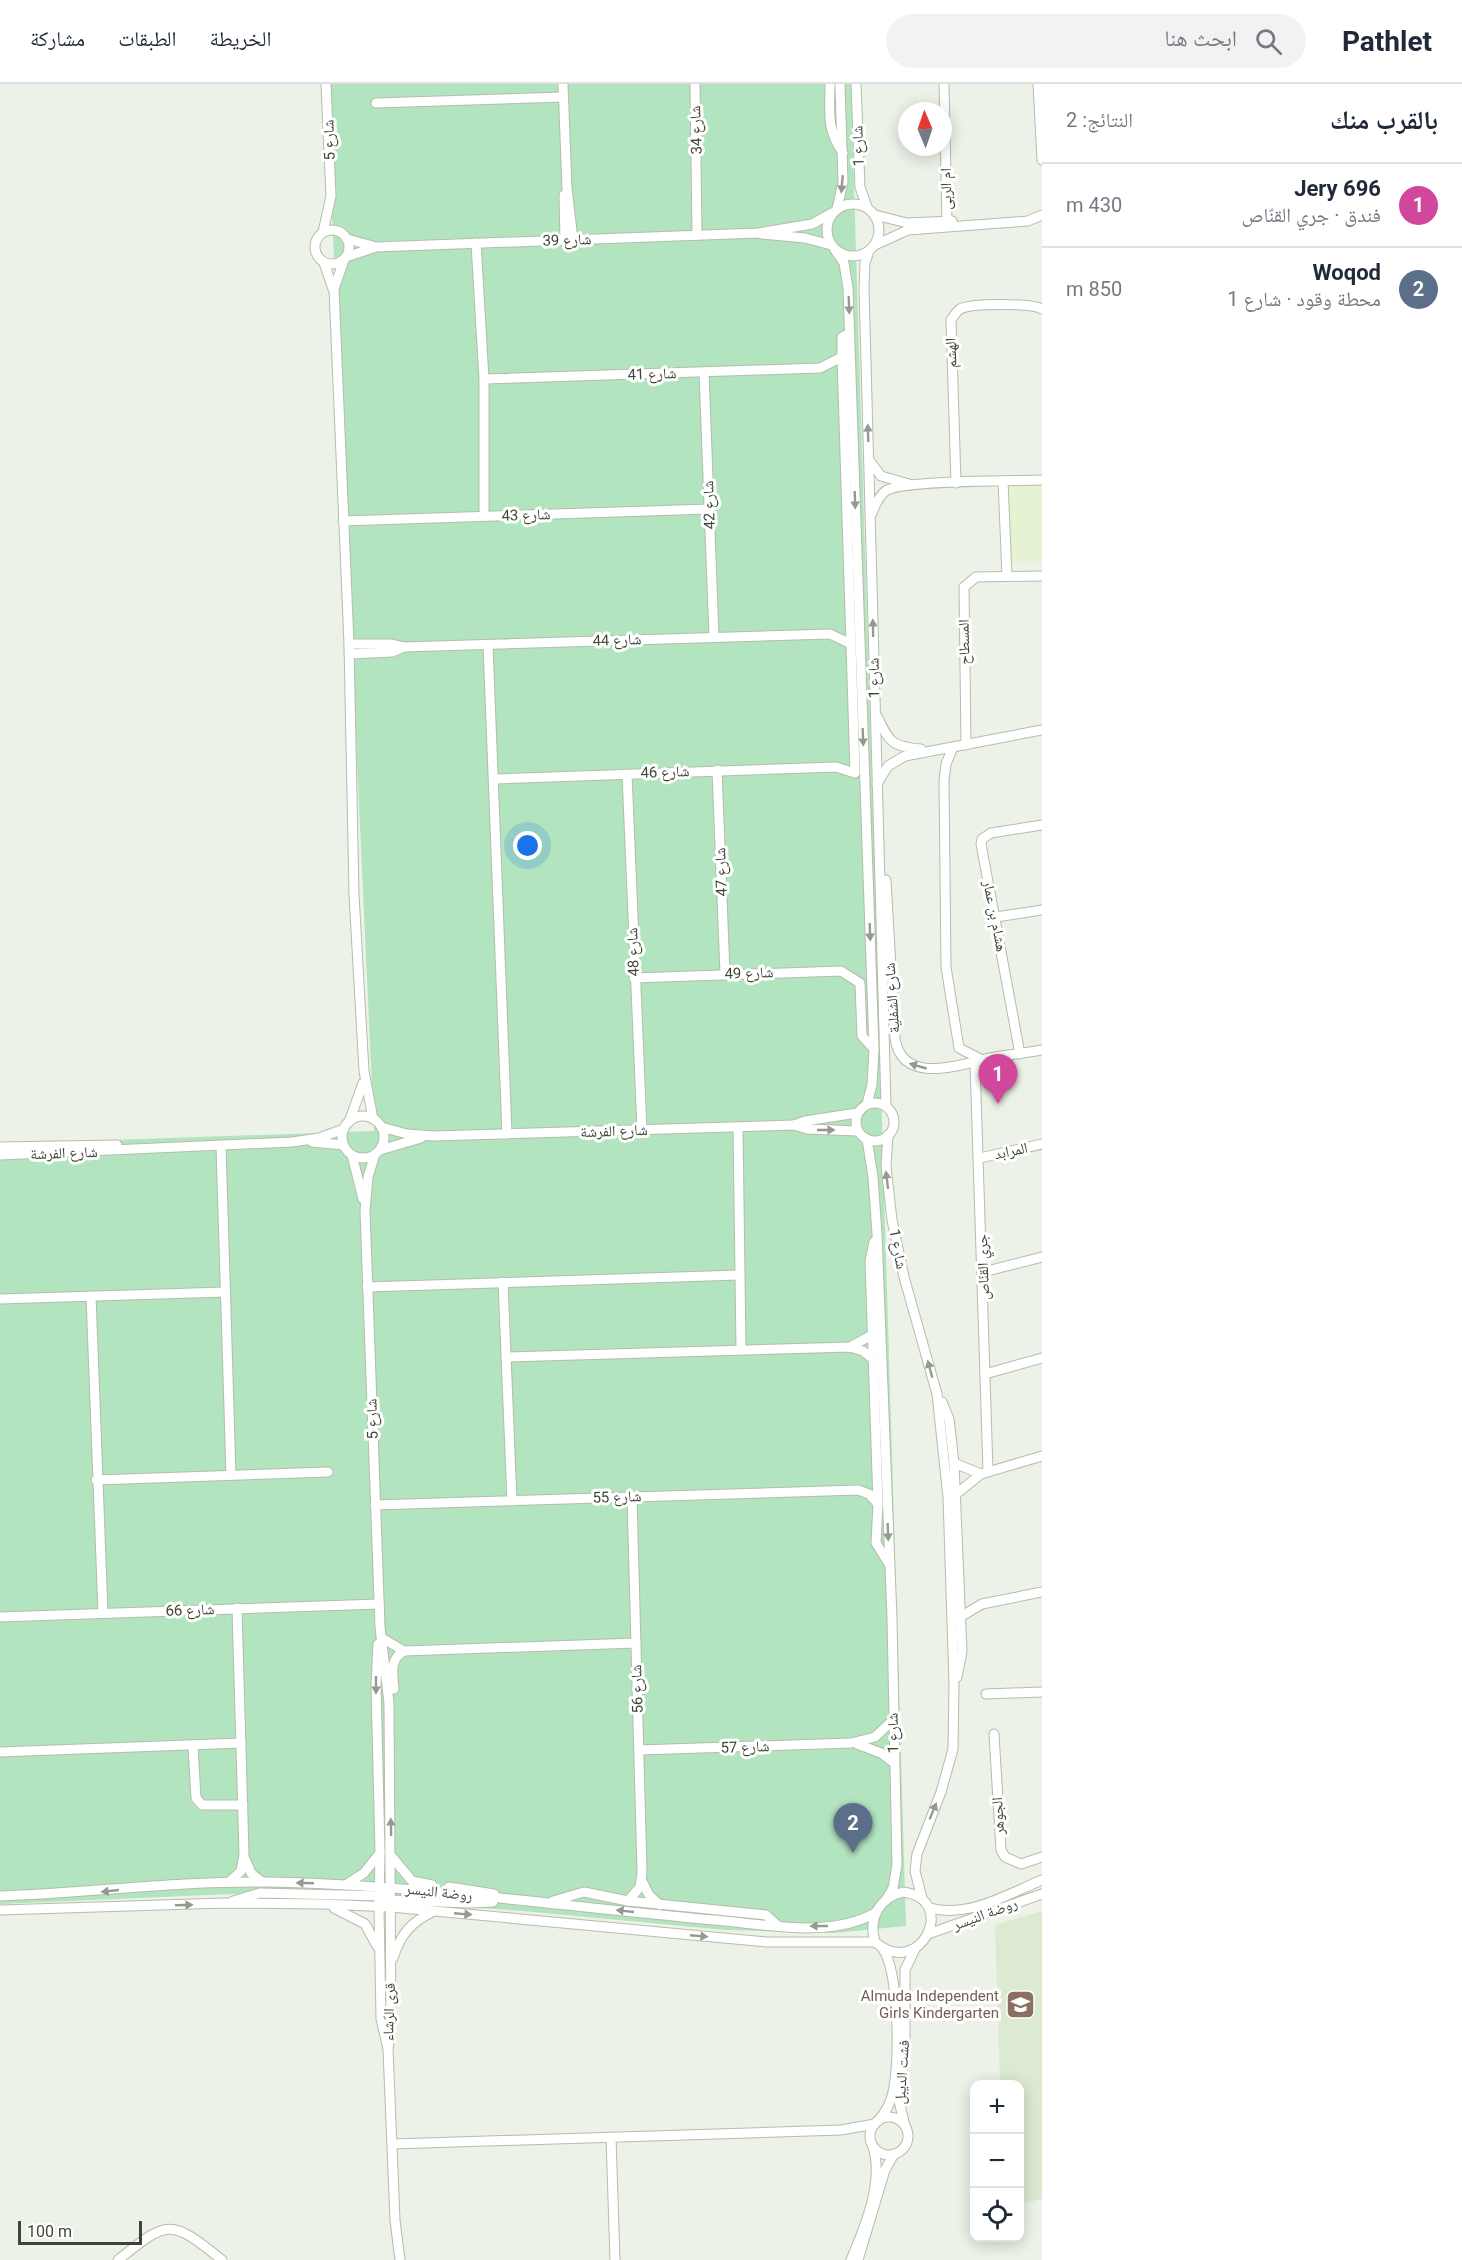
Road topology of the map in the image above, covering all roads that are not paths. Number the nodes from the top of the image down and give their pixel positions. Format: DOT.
graph roads {
  1 [pos="327,84"];
  2 [pos="563,84"];
  3 [pos="695,84"];
  4 [pos="830,84"];
  5 [pos="840,84"];
  6 [pos="856,84"];
  7 [pos="944,84"];
  8 [pos="1038,84"];
  9 [pos="563,97"];
  10 [pos="375,103"];
  11 [pos="1041,117"];
  12 [pos="843,153"];
  13 [pos="1042,160"];
  14 [pos="331,196"];
  15 [pos="867,207"];
  16 [pos="835,211"];
  17 [pos="875,215"];
  18 [pos="1042,215"];
  19 [pos="947,221"];
  20 [pos="972,224"];
  21 [pos="323,232"];
  22 [pos="758,233"];
  23 [pos="700,235"];
  24 [pos="344,236"];
  25 [pos="569,240"];
  26 [pos="476,243"];
  27 [pos="376,247"];
  28 [pos="833,247"];
  29 [pos="872,248"];
  30 [pos="345,258"];
  31 [pos="324,263"];
  32 [pos="334,289"];
  33 [pos="1042,309"];
  34 [pos="850,333"];
  35 [pos="842,357"];
  36 [pos="820,368"];
  37 [pos="704,372"];
  38 [pos="842,376"];
  39 [pos="484,379"];
  40 [pos="869,460"];
  41 [pos="1042,480"];
  42 [pos="1003,482"];
  43 [pos="956,483"];
  44 [pos="914,485"];
  45 [pos="709,509"];
  46 [pos="484,516"];
  47 [pos="870,518"];
  48 [pos="343,521"];
  49 [pos="1007,576"];
  50 [pos="1042,576"];
  51 [pos="850,622"];
  52 [pos="830,634"];
  53 [pos="714,637"];
  54 [pos="851,644"];
  55 [pos="488,645"];
  56 [pos="349,649"];
  57 [pos="875,712"];
  58 [pos="1042,730"];
  59 [pos="966,745"];
  60 [pos="953,747"];
  61 [pos="932,750"];
  62 [pos="854,756"];
  63 [pos="836,767"];
  64 [pos="717,770"];
  65 [pos="855,773"];
  66 [pos="627,774"];
  67 [pos="495,779"];
  68 [pos="877,786"];
  69 [pos="1042,825"];
  70 [pos="879,828"];
  71 [pos="1042,910"];
  72 [pos="996,917"];
  73 [pos="725,974"];
  74 [pos="634,978"];
  75 [pos="874,1049"];
  76 [pos="1042,1050"];
  77 [pos="1020,1054"];
  78 [pos="978,1061"];
  79 [pos="364,1071"];
  80 [pos="867,1104"];
  81 [pos="886,1106"];
  82 [pos="857,1113"];
  83 [pos="373,1119"];
  84 [pos="346,1125"];
  85 [pos="794,1125"];
  86 [pos="381,1127"];
  87 [pos="738,1127"];
  88 [pos="642,1130"];
  89 [pos="858,1131"];
  90 [pos="507,1134"];
  91 [pos="888,1135"];
  92 [pos="434,1136"];
  93 [pos="867,1139"];
  94 [pos="292,1142"];
  95 [pos="1042,1144"];
  96 [pos="343,1145"];
  97 [pos="220,1146"];
  98 [pos="0,1147"];
  99 [pos="128,1148"];
  100 [pos="378,1152"];
  101 [pos="0,1155"];
  102 [pos="352,1155"];
  103 [pos="980,1158"];
  104 [pos="365,1211"];
  105 [pos="877,1234"];
  106 [pos="1042,1257"];
  107 [pos="983,1272"];
  108 [pos="739,1275"];
  109 [pos="503,1282"];
  110 [pos="367,1287"];
  111 [pos="225,1292"];
  112 [pos="91,1296"];
  113 [pos="0,1299"];
  114 [pos="872,1335"];
  115 [pos="850,1347"];
  116 [pos="741,1349"];
  117 [pos="506,1357"];
  118 [pos="1042,1358"];
  119 [pos="873,1359"];
  120 [pos="985,1374"];
  121 [pos="937,1394"];
  122 [pos="1042,1456"];
  123 [pos="954,1463"];
  124 [pos="328,1472"];
  125 [pos="985,1473"];
  126 [pos="877,1474"];
  127 [pos="231,1475"];
  128 [pos="96,1480"];
  129 [pos="858,1490"];
  130 [pos="955,1495"];
  131 [pos="632,1496"];
  132 [pos="512,1501"];
  133 [pos="878,1504"];
  134 [pos="375,1505"];
  135 [pos="889,1564"];
  136 [pos="960,1592"];
  137 [pos="1042,1592"];
  138 [pos="379,1604"];
  139 [pos="982,1604"];
  140 [pos="237,1608"];
  141 [pos="103,1613"];
  142 [pos="0,1617"];
  143 [pos="960,1617"];
  144 [pos="380,1627"];
  145 [pos="382,1638"];
  146 [pos="636,1643"];
  147 [pos="404,1651"];
  148 [pos="954,1684"];
  149 [pos="1042,1692"];
  150 [pos="986,1694"];
  151 [pos="389,1703"];
  152 [pos="893,1720"];
  153 [pos="994,1734"];
  154 [pos="241,1743"];
  155 [pos="851,1743"];
  156 [pos="193,1746"];
  157 [pos="639,1750"];
  158 [pos="0,1752"];
  159 [pos="894,1763"];
  160 [pos="243,1805"];
  161 [pos="380,1853"];
  162 [pos="244,1854"];
  163 [pos="392,1855"];
  164 [pos="1042,1857"];
  165 [pos="1042,1880"];
  166 [pos="642,1881"];
  167 [pos="229,1882"];
  168 [pos="262,1882"];
  169 [pos="345,1884"];
  170 [pos="391,1888"];
  171 [pos="379,1892"];
  172 [pos="1042,1894"];
  173 [pos="0,1896"];
  174 [pos="921,1898"];
  175 [pos="501,1899"];
  176 [pos="886,1900"];
  177 [pos="628,1901"];
  178 [pos="225,1903"];
  179 [pos="391,1903"];
  180 [pos="550,1903"];
  181 [pos="323,1904"];
  182 [pos="660,1905"];
  183 [pos="379,1907"];
  184 [pos="930,1908"];
  185 [pos="0,1910"];
  186 [pos="432,1912"];
  187 [pos="875,1913"];
  188 [pos="777,1925"];
  189 [pos="928,1934"];
  190 [pos="879,1945"];
  191 [pos="916,1947"];
  192 [pos="385,1965"];
  193 [pos="876,2122"];
  194 [pos="904,2126"];
  195 [pos="841,2130"];
  196 [pos="611,2137"];
  197 [pos="393,2144"];
  198 [pos="872,2144"];
  199 [pos="894,2154"];
  200 [pos="118,2260"];
  201 [pos="222,2260"];
  202 [pos="400,2260"];
  203 [pos="615,2260"];
  204 [pos="851,2260"];
  205 [pos="858,2260"];
  1 -- 14 [label="street, شارع 5"];
  2 -- 9 [label="street"];
  3 -- 23 [label="street, شارع 34"];
  4 -- 12 [label="street, شارع 1"];
  5 -- 12 [label="street, شارع 1"];
  6 -- 15 [label="street, شارع 1"];
  7 -- 19 [label="street, ام الربى"];
  8 -- 11 [label="street"];
  9 -- 10 [label="street"];
  9 -- 25 [label="street"];
  11 -- 13 [label="street"];
  12 -- 16 [label="street, شارع 1, one-way"];
  14 -- 21 [label="street, شارع 5"];
  14 -- 24 [label="street, شارع 5"];
  15 -- 16 [label="street"];
  15 -- 17 [label="street"];
  16 -- 22 [label="street, شارع 39"];
  16 -- 28 [label="street"];
  17 -- 19 [label="street, ام الربى"];
  17 -- 29 [label="street"];
  18 -- 20 [label="street, ام الربى"];
  19 -- 20 [label="street, ام الربى"];
  20 -- 29 [label="street, ام الربى"];
  21 -- 24 [label="street"];
  21 -- 31 [label="street"];
  22 -- 23 [label="street, شارع 39"];
  22 -- 28 [label="street, شارع 39"];
  23 -- 25 [label="street, شارع 39"];
  24 -- 27 [label="street, شارع 39"];
  24 -- 30 [label="street"];
  25 -- 26 [label="street, شارع 39"];
  26 -- 27 [label="street, شارع 39"];
  26 -- 39 [label="street"];
  27 -- 30 [label="street, شارع 39"];
  28 -- 29 [label="street"];
  28 -- 34 [label="street, شارع 1, one-way"];
  40 -- 29 [label="street, شارع 1, one-way"];
  30 -- 31 [label="street"];
  30 -- 32 [label="street"];
  31 -- 32 [label="street"];
  32 -- 48 [label="street"];
  33 -- 43 [label="street, الهشم"];
  34 -- 35 [label="street, شارع 1"];
  34 -- 75 [label="street, شارع 1, one-way"];
  35 -- 36 [label="street, شارع 41"];
  35 -- 38 [label="street, شارع 1"];
  36 -- 37 [label="street, شارع 41"];
  36 -- 38 [label="street, شارع 41"];
  37 -- 39 [label="street, شارع 41"];
  37 -- 45 [label="street, شارع 42"];
  38 -- 51 [label="street, شارع 1"];
  39 -- 46 [label="street"];
  40 -- 44 [label="street"];
  40 -- 47 [label="street, شارع 1"];
  41 -- 42 [label="street"];
  42 -- 43 [label="street"];
  42 -- 49 [label="street"];
  43 -- 44 [label="street"];
  44 -- 47 [label="street"];
  45 -- 46 [label="street, شارع 43"];
  45 -- 53 [label="street, شارع 42"];
  46 -- 48 [label="street, شارع 43"];
  57 -- 47 [label="street, شارع 1, one-way"];
  48 -- 56 [label="street"];
  49 -- 50 [label="street, المسطاح"];
  49 -- 59 [label="street, المسطاح"];
  51 -- 52 [label="street, شارع 44"];
  51 -- 54 [label="street, شارع 1"];
  52 -- 53 [label="street, شارع 44"];
  52 -- 54 [label="street, شارع 44"];
  53 -- 55 [label="street, شارع 44"];
  54 -- 62 [label="street, شارع 1"];
  55 -- 56 [label="street, شارع 44"];
  55 -- 67 [label="street"];
  56 -- 79 [label="street"];
  57 -- 61 [label="street"];
  57 -- 68 [label="street, شارع 1"];
  58 -- 59 [label="street"];
  59 -- 60 [label="street"];
  60 -- 61 [label="street"];
  60 -- 78 [label="street"];
  61 -- 68 [label="street"];
  62 -- 63 [label="street, شارع 46"];
  62 -- 65 [label="street, شارع 1"];
  63 -- 64 [label="street, شارع 46"];
  63 -- 65 [label="street, شارع 46"];
  64 -- 66 [label="street, شارع 46"];
  64 -- 73 [label="street, شارع 47"];
  66 -- 67 [label="street, شارع 46"];
  66 -- 74 [label="street, شارع 48"];
  67 -- 90 [label="street"];
  68 -- 70 [label="street, شارع 1"];
  69 -- 72 [label="street, هشام بن عمار"];
  78 -- 70 [label="street, شارع الشفلية, one-way"];
  70 -- 81 [label="street, شارع 1"];
  71 -- 72 [label="street"];
  72 -- 77 [label="street, هشام بن عمار"];
  73 -- 74 [label="street, شارع 49"];
  73 -- 75 [label="street, شارع 49"];
  74 -- 88 [label="street, شارع 48"];
  75 -- 80 [label="street, شارع 1"];
  76 -- 77 [label="street, شارع الشفلية"];
  77 -- 78 [label="street, شارع الشفلية"];
  78 -- 103 [label="street, جري القنّاص"];
  79 -- 83 [label="street"];
  79 -- 84 [label="street"];
  80 -- 81 [label="street"];
  80 -- 82 [label="street"];
  81 -- 91 [label="street"];
  82 -- 85 [label="street, شارع الفرشة"];
  82 -- 89 [label="street"];
  83 -- 84 [label="street"];
  83 -- 86 [label="street"];
  84 -- 94 [label="street, شارع الفرشة"];
  84 -- 96 [label="street"];
  85 -- 87 [label="street, شارع الفرشة"];
  85 -- 89 [label="street, شارع الفرشة, one-way"];
  86 -- 92 [label="street, شارع الفرشة"];
  86 -- 100 [label="street"];
  87 -- 88 [label="street, شارع الفرشة"];
  87 -- 108 [label="street"];
  88 -- 90 [label="street, شارع الفرشة"];
  89 -- 93 [label="street"];
  90 -- 92 [label="street, شارع الفرشة"];
  91 -- 93 [label="street"];
  121 -- 91 [label="street, شارع 1, one-way"];
  92 -- 100 [label="street, شارع الفرشة"];
  93 -- 105 [label="street, شارع 1"];
  94 -- 96 [label="street, شارع الفرشة"];
  94 -- 97 [label="street, شارع الفرشة"];
  95 -- 103 [label="street, المرابد"];
  96 -- 102 [label="street"];
  97 -- 99 [label="street, شارع الفرشة"];
  97 -- 111 [label="street"];
  98 -- 99 [label="street, شارع الفرشة"];
  99 -- 101 [label="street, شارع الفرشة"];
  100 -- 102 [label="street"];
  100 -- 104 [label="street, شارع 5"];
  102 -- 104 [label="street, شارع 5"];
  103 -- 107 [label="street, جري القنّاص"];
  104 -- 110 [label="street, شارع 5"];
  105 -- 114 [label="street, شارع 1"];
  105 -- 135 [label="street, شارع 1, one-way"];
  106 -- 107 [label="street"];
  107 -- 120 [label="street, جري القنّاص"];
  108 -- 109 [label="street"];
  108 -- 116 [label="street"];
  109 -- 110 [label="street"];
  109 -- 117 [label="street"];
  110 -- 134 [label="street, شارع 5"];
  111 -- 112 [label="street"];
  111 -- 127 [label="street"];
  112 -- 113 [label="street"];
  112 -- 128 [label="street"];
  114 -- 115 [label="street"];
  114 -- 119 [label="street, شارع 1"];
  115 -- 116 [label="street"];
  115 -- 119 [label="street"];
  116 -- 117 [label="street"];
  117 -- 132 [label="street"];
  118 -- 120 [label="street"];
  119 -- 126 [label="street, شارع 1"];
  120 -- 125 [label="street, جري القنّاص"];
  121 -- 123 [label="street, شارع 1"];
  121 -- 148 [label="street, شارع 1"];
  122 -- 125 [label="street"];
  123 -- 125 [label="street"];
  123 -- 130 [label="street, شارع 1"];
  124 -- 127 [label="street"];
  125 -- 130 [label="street"];
  126 -- 129 [label="street"];
  126 -- 133 [label="street, شارع 1"];
  127 -- 128 [label="street"];
  128 -- 141 [label="street"];
  129 -- 131 [label="street, شارع 55"];
  129 -- 133 [label="street"];
  130 -- 136 [label="street, شارع 1"];
  131 -- 132 [label="street, شارع 55"];
  131 -- 146 [label="street, شارع 56"];
  132 -- 134 [label="street, شارع 55"];
  133 -- 135 [label="street, شارع 1"];
  134 -- 138 [label="street, شارع 5"];
  135 -- 152 [label="street, شارع 1"];
  136 -- 139 [label="street"];
  136 -- 143 [label="street, شارع 1"];
  137 -- 139 [label="street"];
  138 -- 140 [label="street, شارع 66"];
  138 -- 144 [label="street, شارع 5"];
  139 -- 143 [label="street"];
  140 -- 141 [label="street, شارع 66"];
  140 -- 154 [label="street"];
  141 -- 142 [label="street, شارع 66"];
  143 -- 148 [label="street, شارع 1"];
  144 -- 145 [label="street"];
  144 -- 161 [label="street, قرى الرّشاء, one-way"];
  145 -- 147 [label="street"];
  145 -- 151 [label="street"];
  146 -- 147 [label="street"];
  146 -- 157 [label="street, شارع 56"];
  147 -- 151 [label="street"];
  174 -- 148 [label="street, شارع 1, one-way"];
  149 -- 150 [label="street"];
  163 -- 151 [label="street, قرى الرّشاء, one-way"];
  152 -- 155 [label="street, شارع 57"];
  152 -- 159 [label="street, شارع 1"];
  153 -- 164 [label="street, الجوهر"];
  154 -- 156 [label="street"];
  154 -- 160 [label="street"];
  155 -- 157 [label="street, شارع 57"];
  155 -- 159 [label="street, شارع 57"];
  156 -- 158 [label="street"];
  156 -- 160 [label="street"];
  157 -- 166 [label="street, شارع 56"];
  159 -- 176 [label="street, شارع 1"];
  160 -- 162 [label="street"];
  161 -- 169 [label="street"];
  161 -- 171 [label="street, قرى الرّشاء"];
  162 -- 167 [label="street"];
  162 -- 168 [label="street"];
  163 -- 170 [label="street, قرى الرّشاء"];
  163 -- 175 [label="street"];
  165 -- 184 [label="street, روضة النيسر"];
  166 -- 177 [label="street"];
  166 -- 182 [label="street"];
  167 -- 168 [label="street, روضة النيسر"];
  167 -- 173 [label="street, روضة النيسر, one-way"];
  169 -- 168 [label="street, روضة النيسر, one-way"];
  169 -- 171 [label="street, روضة النيسر"];
  170 -- 171 [label="street, روضة النيسر"];
  170 -- 175 [label="street, روضة النيسر"];
  170 -- 179 [label="street, قرى الرّشاء"];
  171 -- 178 [label="street"];
  171 -- 183 [label="street, قرى الرّشاء"];
  172 -- 189 [label="street, روضة النيسر"];
  174 -- 176 [label="street"];
  174 -- 184 [label="street"];
  175 -- 179 [label="street"];
  175 -- 180 [label="street, روضة النيسر"];
  176 -- 187 [label="street"];
  177 -- 180 [label="street"];
  177 -- 182 [label="street"];
  178 -- 181 [label="street, روضة النيسر"];
  185 -- 178 [label="street, روضة النيسر, one-way"];
  179 -- 183 [label="street, روضة النيسر"];
  179 -- 186 [label="street, روضة النيسر"];
  179 -- 192 [label="street, قرى الرّشاء"];
  188 -- 180 [label="street, روضة النيسر, one-way"];
  181 -- 183 [label="street, روضة النيسر"];
  181 -- 192 [label="street"];
  182 -- 188 [label="street"];
  183 -- 192 [label="street, قرى الرّشاء"];
  184 -- 189 [label="street"];
  186 -- 190 [label="street, روضة النيسر, one-way"];
  186 -- 192 [label="street"];
  187 -- 188 [label="street, روضة النيسر, one-way"];
  187 -- 190 [label="street"];
  189 -- 191 [label="street"];
  190 -- 191 [label="street"];
  190 -- 193 [label="street, فشت الديبل"];
  191 -- 194 [label="street, فشت الديبل"];
  192 -- 197 [label="street, قرى الرّشاء"];
  193 -- 194 [label="street"];
  193 -- 195 [label="street"];
  193 -- 198 [label="street"];
  194 -- 199 [label="street"];
  195 -- 196 [label="street"];
  195 -- 198 [label="street"];
  196 -- 197 [label="street"];
  196 -- 203 [label="street"];
  197 -- 202 [label="street, قرى الرّشاء"];
  198 -- 199 [label="street"];
  198 -- 204 [label="street"];
  199 -- 205 [label="street"];
  200 -- 201 [label="street"];
}
